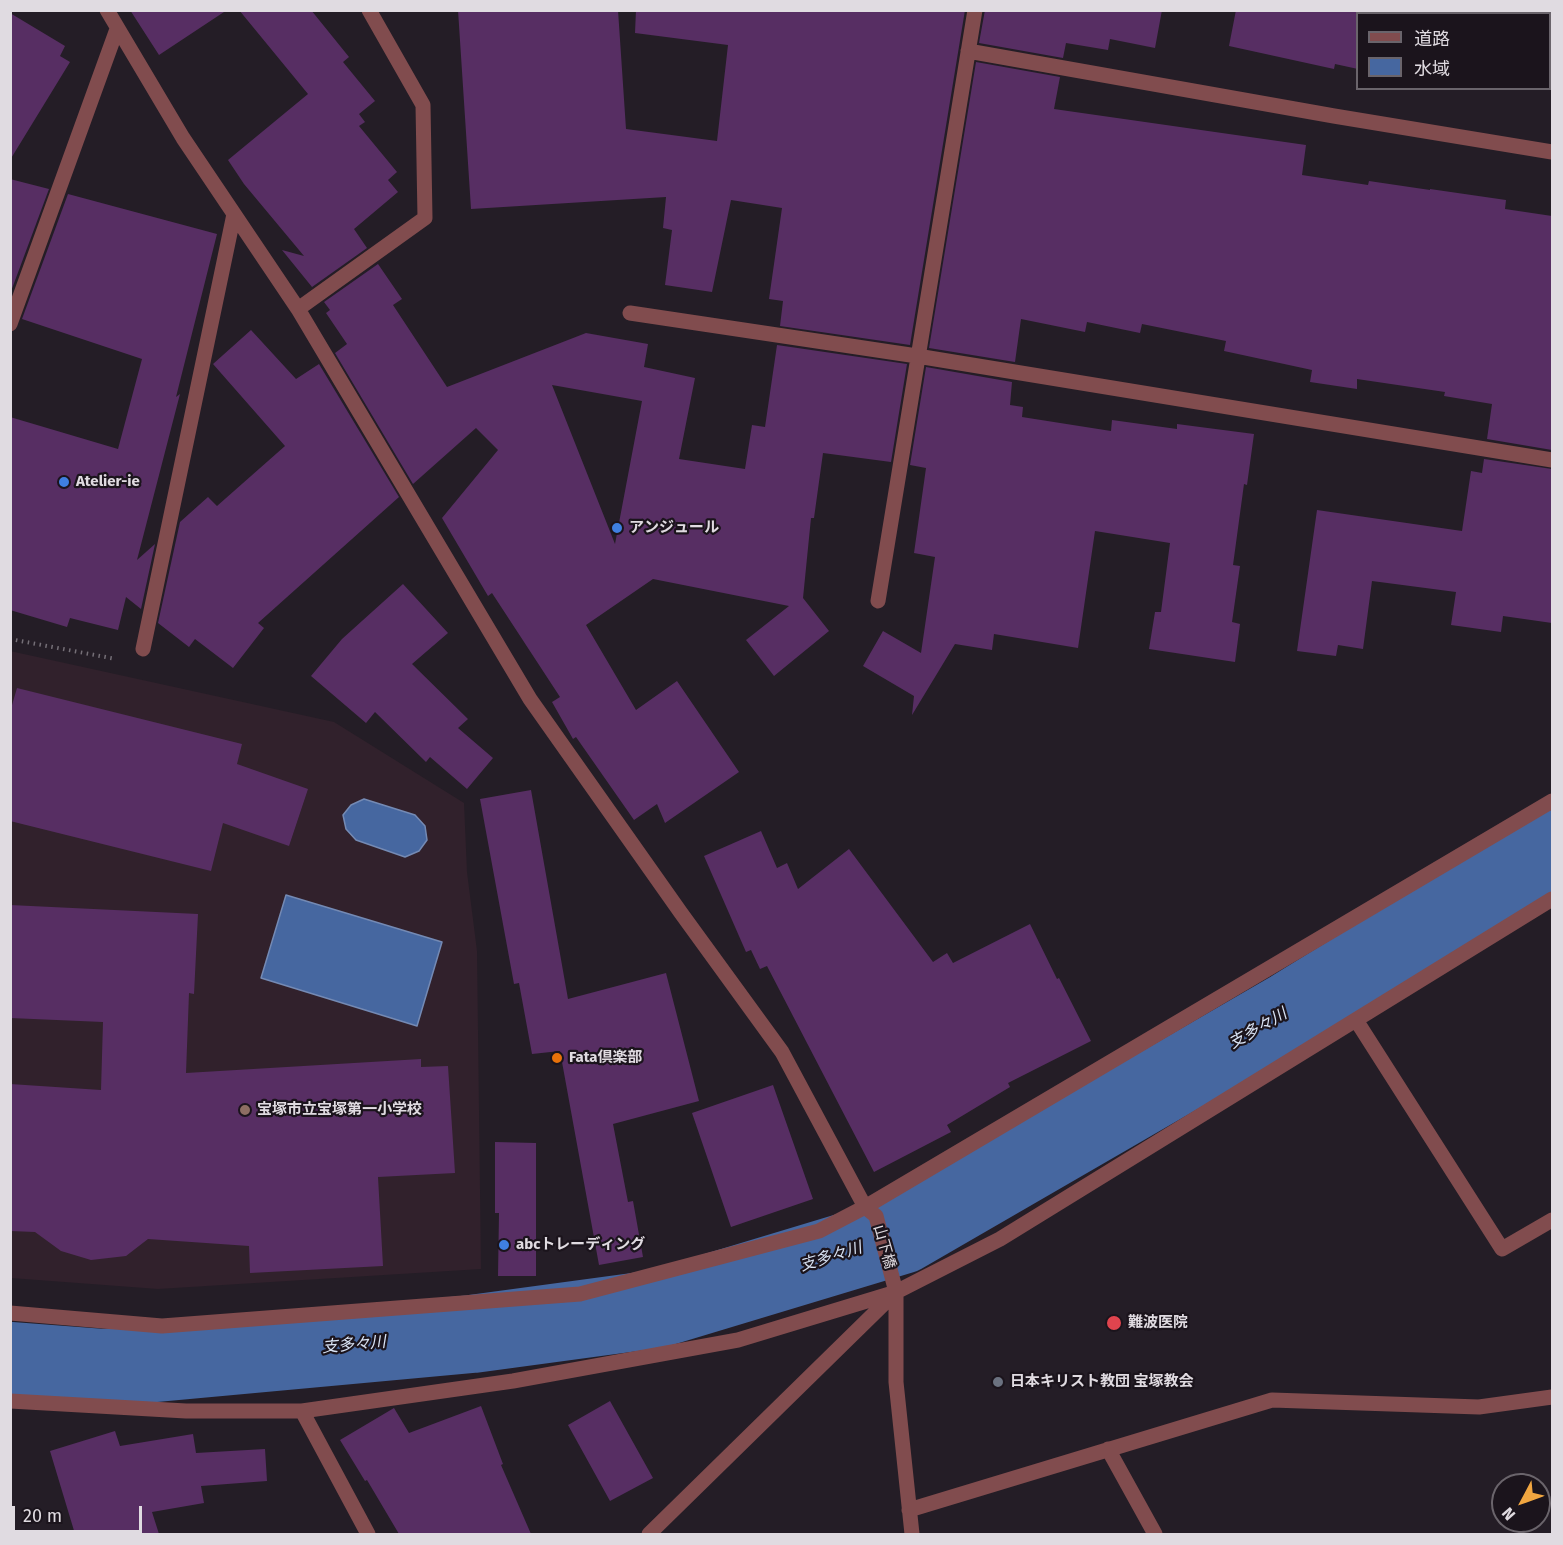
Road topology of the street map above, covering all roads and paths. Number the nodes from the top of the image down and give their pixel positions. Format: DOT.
graph roads {
  1 [pos="106,10"];
  2 [pos="369,10"];
  3 [pos="975,10"];
  4 [pos="117,29"];
  5 [pos="968,51"];
  6 [pos="1552,152"];
  7 [pos="234,214"];
  8 [pos="298,309"];
  9 [pos="630,313"];
  10 [pos="10,324"];
  11 [pos="917,356"];
  12 [pos="1552,460"];
  13 [pos="878,601"];
  14 [pos="10,639"];
  15 [pos="143,649"];
  16 [pos="1552,801"];
  17 [pos="1552,899"];
  18 [pos="1356,1020"];
  19 [pos="871,1212"];
  20 [pos="1552,1220"];
  21 [pos="895,1285"];
  22 [pos="10,1312"];
  23 [pos="1552,1397"];
  24 [pos="10,1401"];
  25 [pos="302,1411"];
  26 [pos="1108,1449"];
  27 [pos="909,1510"];
  28 [pos="368,1534"];
  29 [pos="648,1534"];
  30 [pos="912,1534"];
  31 [pos="1155,1534"];
  1 -- 4 [label="street, 山下橋"];
  2 -- 8 [label="street"];
  3 -- 5 [label="street"];
  4 -- 7 [label="street, 山下橋"];
  4 -- 10 [label="street"];
  5 -- 6 [label="street"];
  5 -- 11 [label="street"];
  7 -- 8 [label="street, 山下橋"];
  7 -- 15 [label="street"];
  8 -- 19 [label="street, 山下橋"];
  9 -- 11 [label="street"];
  11 -- 12 [label="street"];
  11 -- 13 [label="street"];
  14 -- 15 [label="path"];
  16 -- 19 [label="street"];
  17 -- 18 [label="street"];
  18 -- 20 [label="street"];
  18 -- 21 [label="street"];
  19 -- 21 [label="street, 山下橋"];
  19 -- 22 [label="street"];
  21 -- 25 [label="street"];
  21 -- 27 [label="street, 山下橋"];
  21 -- 29 [label="street"];
  23 -- 26 [label="street"];
  24 -- 25 [label="street"];
  25 -- 28 [label="street"];
  26 -- 27 [label="street"];
  26 -- 31 [label="street"];
  27 -- 30 [label="street, 山下橋"];
}
